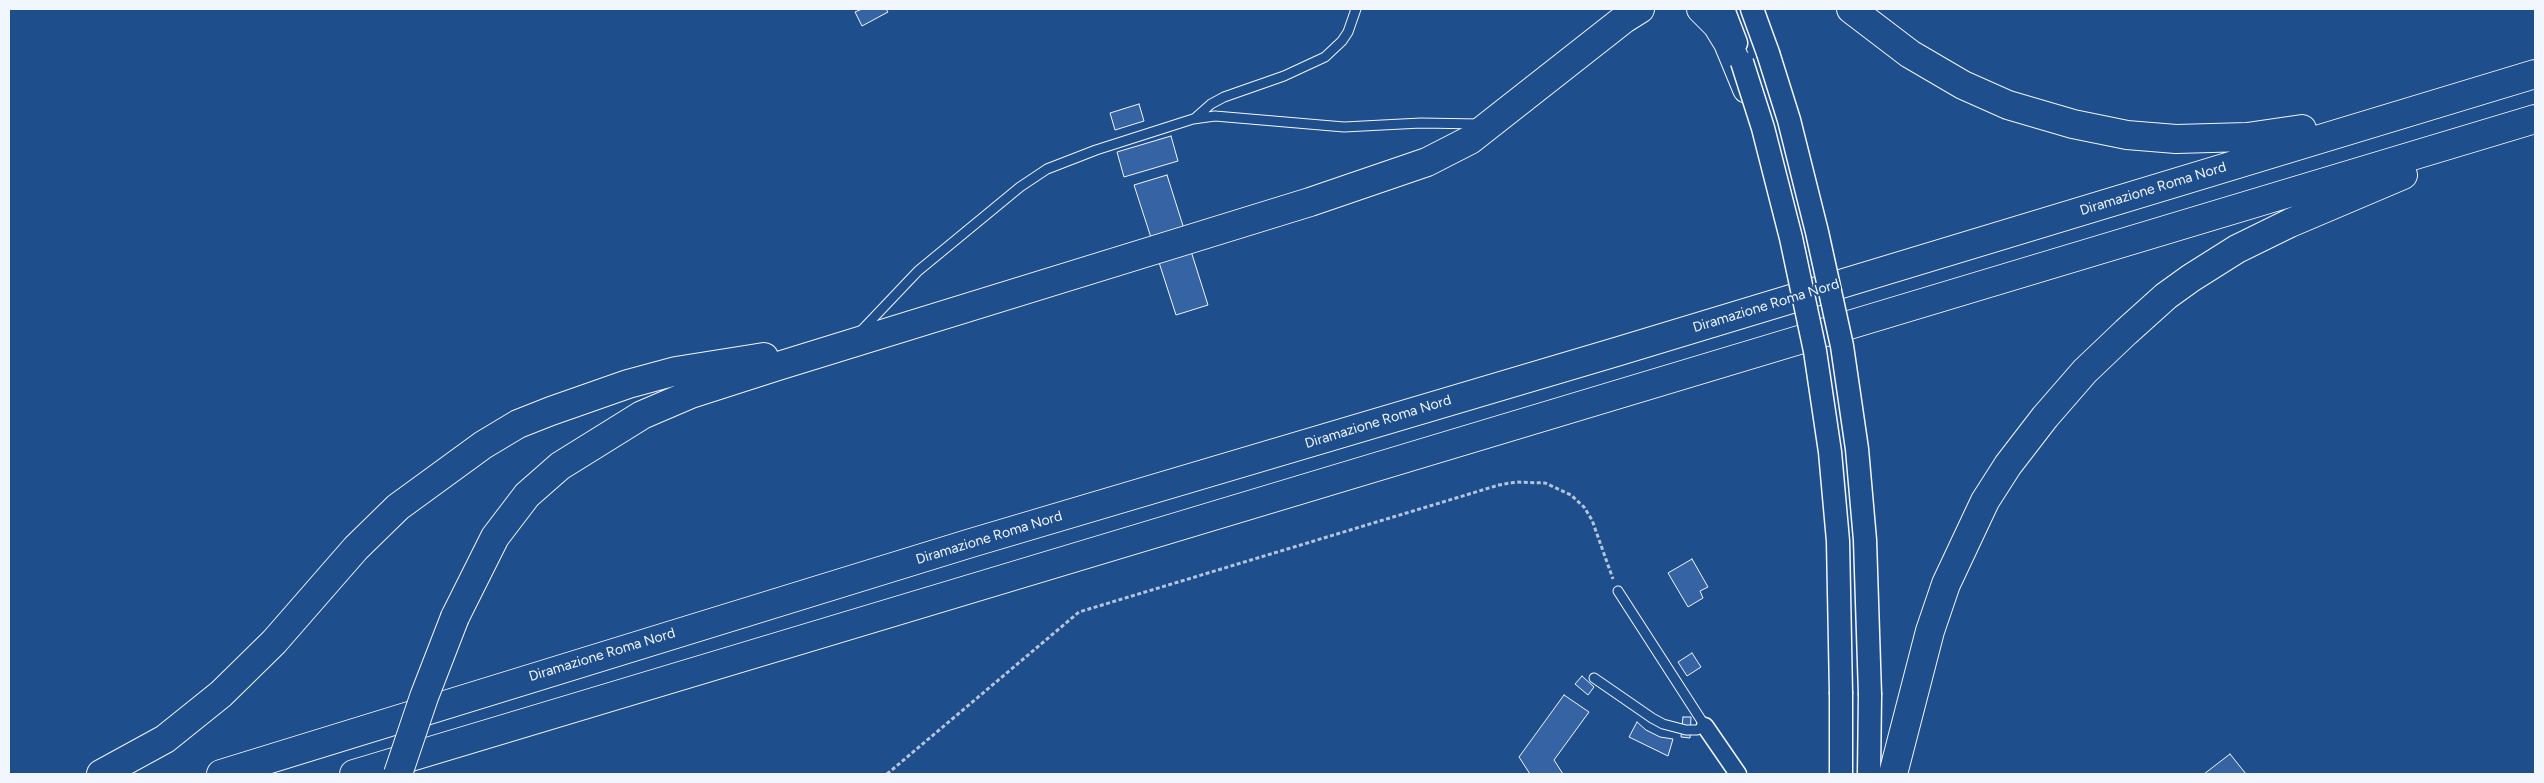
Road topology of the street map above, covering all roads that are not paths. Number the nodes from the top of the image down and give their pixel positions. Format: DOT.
graph roads {
  1 [pos="1356,9"];
  2 [pos="1701,9"];
  3 [pos="1723,9"];
  4 [pos="1752,9"];
  5 [pos="1851,9"];
  6 [pos="1632,12"];
  7 [pos="2535,74"];
  8 [pos="2445,101"];
  9 [pos="1193,119"];
  10 [pos="2533,120"];
  11 [pos="1489,124"];
  12 [pos="1763,128"];
  13 [pos="847,346"];
  14 [pos="1618,591"];
  15 [pos="1594,678"];
  16 [pos="1705,726"];
  17 [pos="101,774"];
  18 [pos="221,774"];
  19 [pos="354,774"];
  20 [pos="398,774"];
  21 [pos="1738,774"];
  22 [pos="1841,774"];
  23 [pos="1868,774"];
  24 [pos="1893,774"];
  1 -- 9 [label="lane"];
  2 -- 12 [label="highway"];
  3 -- 12 [label="main road, bridge"];
  4 -- 23 [label="main road, bridge"];
  5 -- 8 [label="highway"];
  6 -- 11 [label="highway"];
  7 -- 8 [label="highway, Diramazione Roma Nord"];
  8 -- 18 [label="highway, Diramazione Roma Nord"];
  9 -- 11 [label="lane"];
  9 -- 13 [label="lane"];
  10 -- 19 [label="highway"];
  10 -- 24 [label="highway"];
  11 -- 13 [label="highway"];
  12 -- 22 [label="main road, bridge"];
  13 -- 17 [label="highway"];
  13 -- 20 [label="highway, bridge"];
  14 -- 16 [label="lane"];
  15 -- 16 [label="lane"];
  16 -- 21 [label="street"];
}
